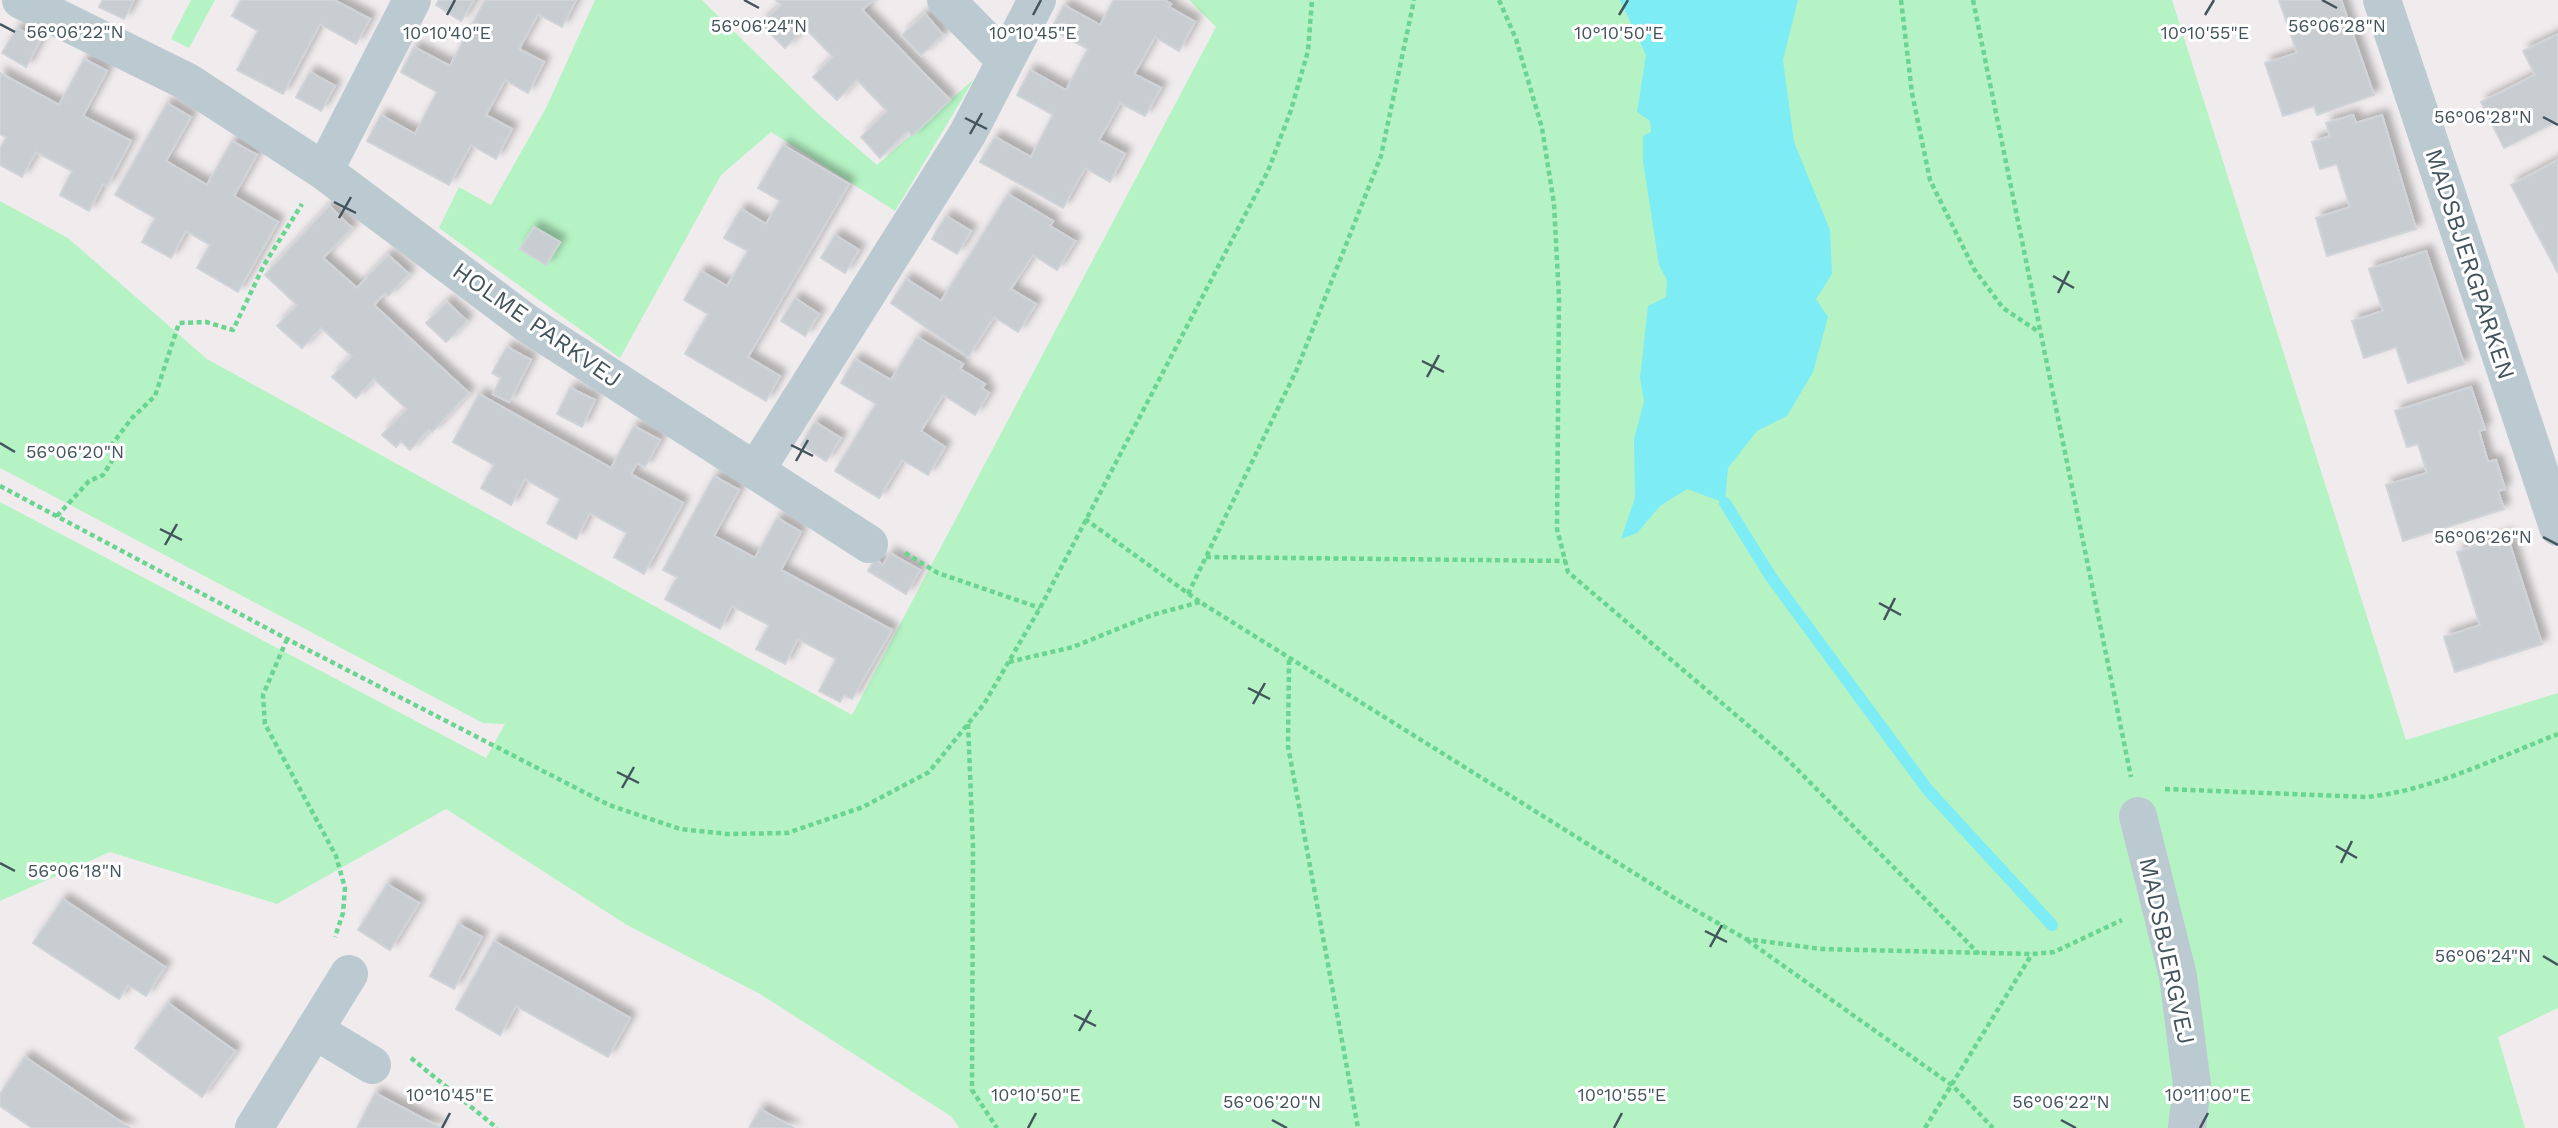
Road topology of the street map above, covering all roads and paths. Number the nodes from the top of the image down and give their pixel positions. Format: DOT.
graph roads {
  1 [pos="20,0"];
  2 [pos="412,0"];
  3 [pos="946,0"];
  4 [pos="1037,0"];
  5 [pos="1312,0"];
  6 [pos="1414,0"];
  7 [pos="1499,0"];
  8 [pos="1901,0"];
  9 [pos="1972,0"];
  10 [pos="2382,0"];
  11 [pos="1005,60"];
  12 [pos="324,171"];
  13 [pos="2040,332"];
  14 [pos="756,470"];
  15 [pos="0,486"];
  16 [pos="57,516"];
  17 [pos="1085,519"];
  18 [pos="2558,527"];
  19 [pos="869,544"];
  20 [pos="1206,557"];
  21 [pos="1566,561"];
  22 [pos="1188,594"];
  23 [pos="1200,602"];
  24 [pos="1040,608"];
  25 [pos="286,639"];
  26 [pos="1289,659"];
  27 [pos="1008,662"];
  28 [pos="968,723"];
  29 [pos="2558,734"];
  30 [pos="2136,802"];
  31 [pos="2161,902"];
  32 [pos="1746,939"];
  33 [pos="1979,954"];
  34 [pos="2032,954"];
  35 [pos="349,974"];
  36 [pos="314,1030"];
  37 [pos="372,1065"];
  38 [pos="1953,1086"];
  39 [pos="254,1128"];
  40 [pos="498,1128"];
  41 [pos="997,1128"];
  42 [pos="1358,1128"];
  43 [pos="1925,1128"];
  44 [pos="1993,1128"];
  45 [pos="2187,1128"];
  1 -- 12 [label="street, HOLME PARKVEJ"];
  2 -- 12 [label="street"];
  3 -- 11 [label="street"];
  4 -- 11 [label="street"];
  5 -- 17 [label="path"];
  6 -- 20 [label="path"];
  7 -- 21 [label="path"];
  8 -- 13 [label="path"];
  9 -- 13 [label="path"];
  10 -- 18 [label="street, MADSBJERGPARKEN"];
  11 -- 14 [label="street"];
  12 -- 14 [label="street, HOLME PARKVEJ"];
  12 -- 16 [label="path"];
  13 -- 30 [label="path"];
  14 -- 19 [label="street, HOLME PARKVEJ"];
  15 -- 16 [label="path"];
  16 -- 25 [label="path"];
  17 -- 22 [label="path"];
  17 -- 24 [label="path"];
  19 -- 24 [label="path"];
  20 -- 21 [label="path"];
  20 -- 22 [label="path"];
  21 -- 33 [label="path"];
  22 -- 23 [label="path"];
  23 -- 26 [label="path"];
  23 -- 27 [label="path"];
  24 -- 27 [label="path"];
  25 -- 28 [label="path"];
  25 -- 35 [label="path"];
  26 -- 32 [label="path"];
  26 -- 42 [label="path"];
  27 -- 28 [label="path"];
  28 -- 41 [label="path"];
  29 -- 30 [label="path"];
  30 -- 31 [label="street, MADSBJERGVEJ"];
  31 -- 34 [label="path"];
  31 -- 45 [label="street, MADSBJERGVEJ"];
  32 -- 33 [label="path"];
  32 -- 38 [label="path"];
  33 -- 34 [label="path"];
  34 -- 38 [label="path"];
  35 -- 36 [label="street"];
  36 -- 37 [label="street"];
  36 -- 39 [label="street"];
  37 -- 40 [label="path"];
  38 -- 43 [label="path"];
  38 -- 44 [label="path"];
}
